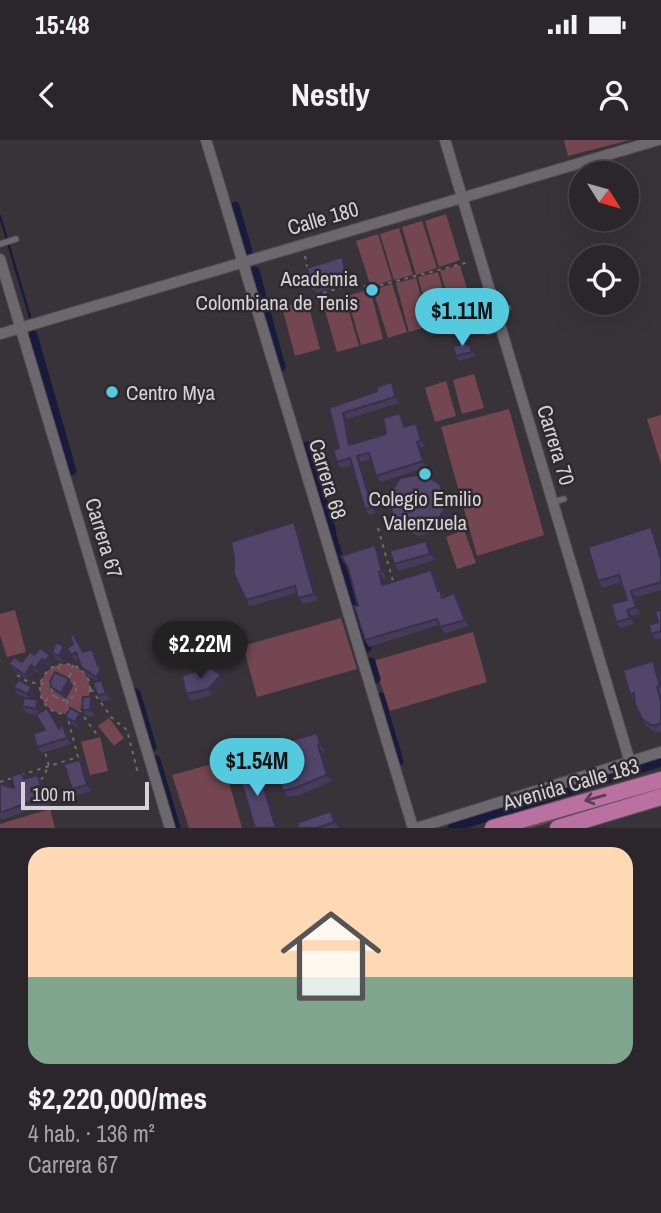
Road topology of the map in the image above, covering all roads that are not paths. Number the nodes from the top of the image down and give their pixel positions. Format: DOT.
graph roads {
  1 [pos="206,140"];
  2 [pos="445,140"];
  3 [pos="658,140"];
  4 [pos="463,197"];
  5 [pos="16,239"];
  6 [pos="0,244"];
  7 [pos="0,260"];
  8 [pos="243,262"];
  9 [pos="20,328"];
  10 [pos="501,328"];
  11 [pos="488,332"];
  12 [pos="0,334"];
  13 [pos="513,367"];
  14 [pos="502,371"];
  15 [pos="661,752"];
  16 [pos="630,762"];
  17 [pos="661,780"];
  18 [pos="661,797"];
  19 [pos="170,828"];
  20 [pos="415,828"];
  21 [pos="492,828"];
  22 [pos="558,828"];
  1 -- 8 [label="street, Carrera 68"];
  2 -- 4 [label="street, Carrera 70"];
  3 -- 4 [label="street, Calle 180"];
  4 -- 8 [label="street, Calle 180"];
  4 -- 10 [label="street, Carrera 70"];
  5 -- 6 [label="lane"];
  7 -- 9 [label="street, Carrera 67"];
  8 -- 9 [label="street, Calle 180"];
  8 -- 20 [label="street, Carrera 68"];
  9 -- 12 [label="street, Calle 180"];
  9 -- 19 [label="street, Carrera 67"];
  10 -- 11 [label="lane"];
  10 -- 13 [label="street, Carrera 70"];
  13 -- 14 [label="lane"];
  13 -- 16 [label="street, Carrera 70"];
  15 -- 16 [label="street"];
  16 -- 20 [label="street"];
  17 -- 21 [label="main road, Avenida Calle 183, one-way"];
  18 -- 22 [label="main road, Avenida Calle 183"];
}
